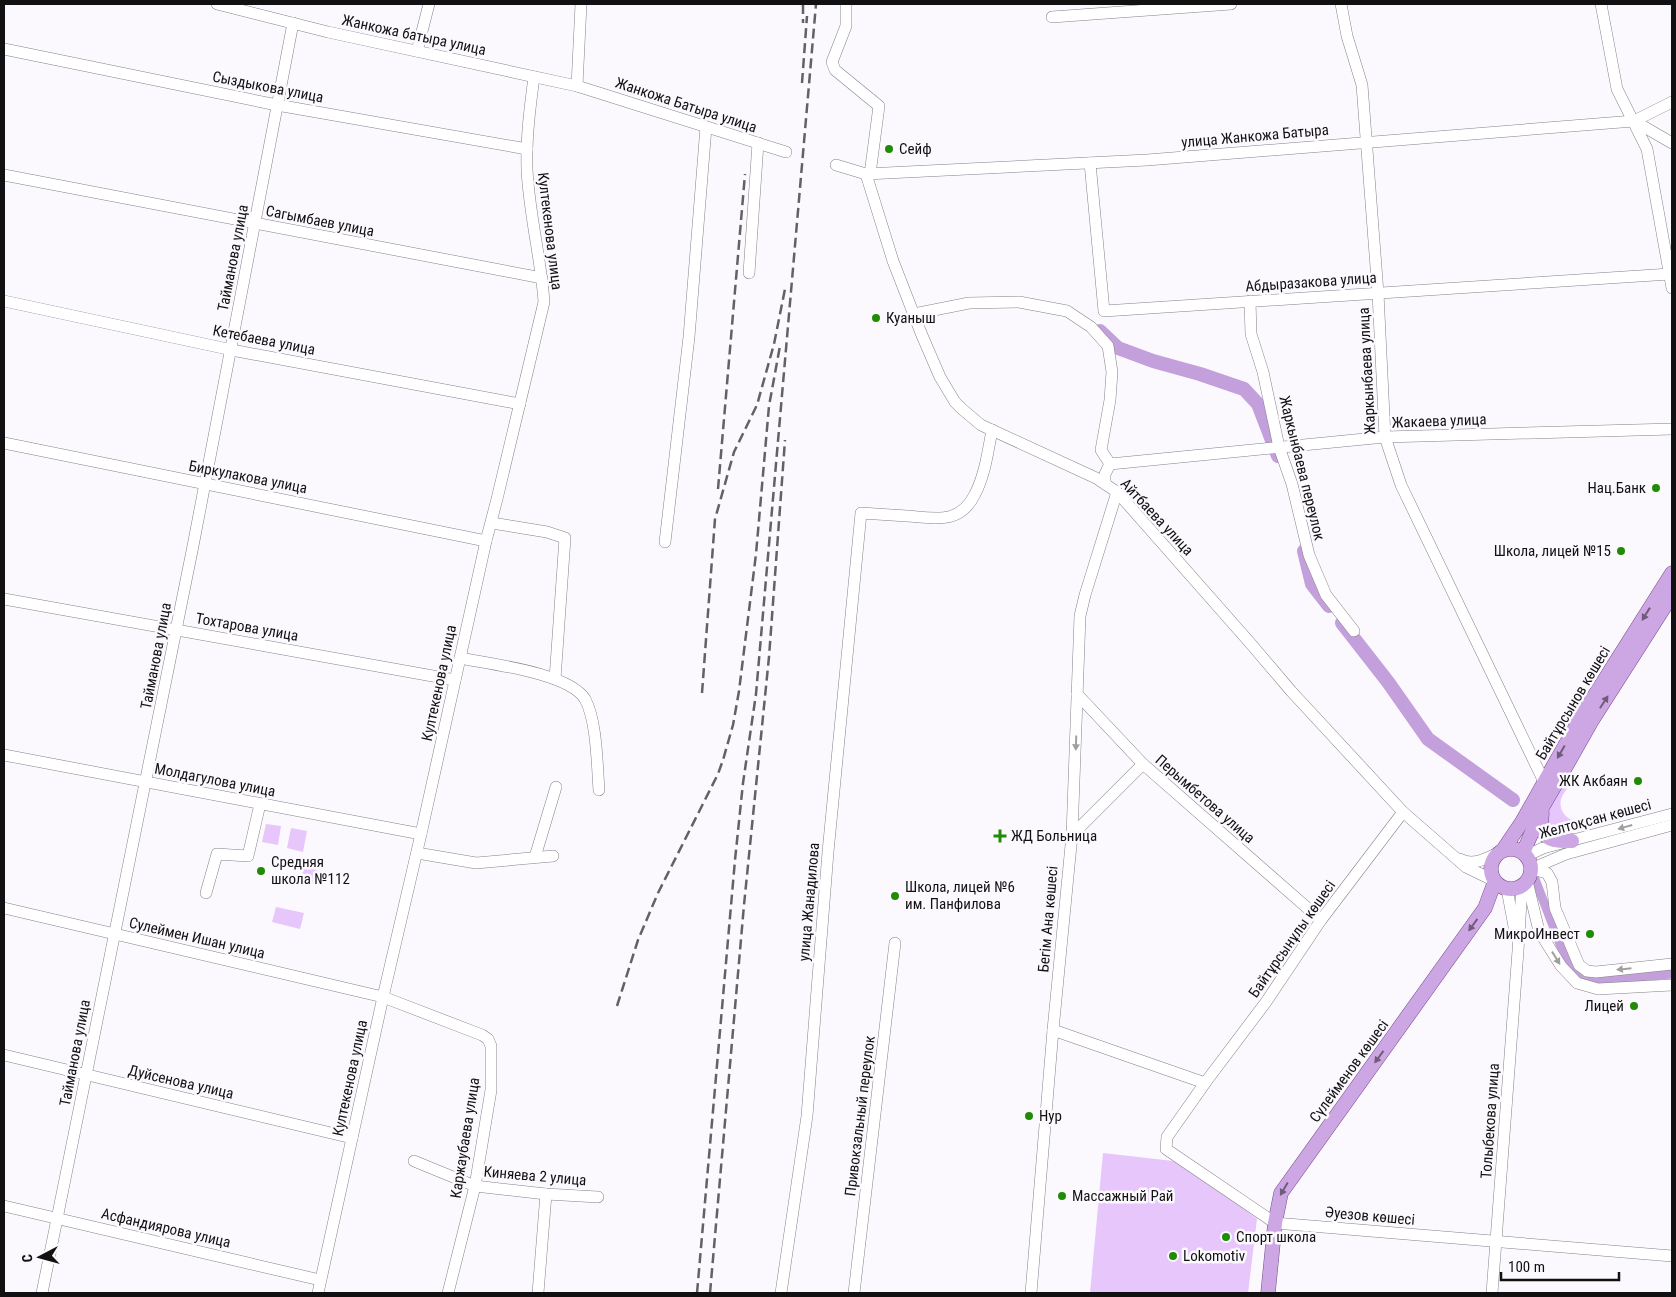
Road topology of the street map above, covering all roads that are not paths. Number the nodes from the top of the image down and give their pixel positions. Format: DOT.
graph roads {
  1 [pos="217,4"];
  2 [pos="429,4"];
  3 [pos="581,4"];
  4 [pos="846,4"];
  5 [pos="1231,4"];
  6 [pos="1341,4"];
  7 [pos="1601,4"];
  8 [pos="1052,17"];
  9 [pos="293,23"];
  10 [pos="4,49"];
  11 [pos="417,51"];
  12 [pos="534,77"];
  13 [pos="577,86"];
  14 [pos="1672,102"];
  15 [pos="277,105"];
  16 [pos="1634,121"];
  17 [pos="706,127"];
  18 [pos="1367,142"];
  19 [pos="1672,143"];
  20 [pos="758,144"];
  21 [pos="528,149"];
  22 [pos="786,152"];
  23 [pos="1090,163"];
  24 [pos="836,165"];
  25 [pos="868,174"];
  26 [pos="4,175"];
  27 [pos="254,224"];
  28 [pos="749,272"];
  29 [pos="1670,274"];
  30 [pos="542,278"];
  31 [pos="1672,288"];
  32 [pos="1378,292"];
  33 [pos="4,301"];
  34 [pos="1250,301"];
  35 [pos="914,314"];
  36 [pos="231,349"];
  37 [pos="520,404"];
  38 [pos="1672,429"];
  39 [pos="992,430"];
  40 [pos="1385,437"];
  41 [pos="4,443"];
  42 [pos="1279,447"];
  43 [pos="1110,464"];
  44 [pos="205,484"];
  45 [pos="1105,484"];
  46 [pos="1117,492"];
  47 [pos="492,523"];
  48 [pos="486,541"];
  49 [pos="665,542"];
  50 [pos="1672,573"];
  51 [pos="1672,595"];
  52 [pos="4,599"];
  53 [pos="176,630"];
  54 [pos="1354,632"];
  55 [pos="460,658"];
  56 [pos="555,679"];
  57 [pos="455,680"];
  58 [pos="1078,694"];
  59 [pos="4,755"];
  60 [pos="1142,764"];
  61 [pos="146,782"];
  62 [pos="556,787"];
  63 [pos="1547,788"];
  64 [pos="599,790"];
  65 [pos="260,804"];
  66 [pos="1543,806"];
  67 [pos="1403,812"];
  68 [pos="1672,814"];
  69 [pos="1672,825"];
  70 [pos="421,834"];
  71 [pos="1072,834"];
  72 [pos="1572,841"];
  73 [pos="1500,852"];
  74 [pos="417,853"];
  75 [pos="1451,854"];
  76 [pos="1524,854"];
  77 [pos="553,856"];
  78 [pos="535,857"];
  79 [pos="1527,878"];
  80 [pos="1501,885"];
  81 [pos="206,892"];
  82 [pos="4,908"];
  83 [pos="1321,920"];
  84 [pos="115,934"];
  85 [pos="895,943"];
  86 [pos="1518,951"];
  87 [pos="1672,964"];
  88 [pos="1672,985"];
  89 [pos="383,997"];
  90 [pos="1053,1030"];
  91 [pos="4,1056"];
  92 [pos="86,1075"];
  93 [pos="1205,1083"];
  94 [pos="352,1138"];
  95 [pos="414,1162"];
  96 [pos="475,1186"];
  97 [pos="546,1194"];
  98 [pos="598,1197"];
  99 [pos="4,1206"];
  100 [pos="57,1218"];
  101 [pos="1275,1223"];
  102 [pos="1496,1242"];
  103 [pos="1672,1256"];
  104 [pos="320,1280"];
  105 [pos="42,1293"];
  106 [pos="318,1293"];
  107 [pos="448,1293"];
  108 [pos="538,1293"];
  109 [pos="781,1293"];
  110 [pos="854,1293"];
  111 [pos="1031,1293"];
  112 [pos="1268,1293"];
  113 [pos="1492,1293"];
  1 -- 9 [label="street, Жанкожа батыра улица"];
  2 -- 11 [label="street"];
  3 -- 13 [label="street"];
  4 -- 25 [label="street"];
  5 -- 8 [label="street"];
  6 -- 18 [label="street, Жаркынбаева улица"];
  7 -- 16 [label="street"];
  9 -- 11 [label="street, Жанкожа батыра улица"];
  9 -- 15 [label="street, Тайманова улица"];
  10 -- 15 [label="street, Сыздыкова улица"];
  11 -- 12 [label="street, Жанкожа батыра улица"];
  12 -- 13 [label="street, Жанкожа батыра улица"];
  12 -- 21 [label="street, Култекенова улица"];
  13 -- 17 [label="street, Жанкожа Батыра улица"];
  14 -- 16 [label="street"];
  15 -- 21 [label="street, Сыздыкова улица"];
  15 -- 27 [label="street, Тайманова улица"];
  16 -- 18 [label="street, улица Жанкожа Батыра"];
  16 -- 19 [label="street"];
  16 -- 29 [label="street"];
  17 -- 20 [label="street, Жанкожа Батыра улица"];
  17 -- 49 [label="street"];
  18 -- 23 [label="street, улица Жанкожа Батыра"];
  18 -- 32 [label="street, Жаркынбаева улица"];
  20 -- 22 [label="street, Жанкожа Батыра улица"];
  20 -- 28 [label="street"];
  21 -- 30 [label="street, Култекенова улица"];
  23 -- 25 [label="street, улица Жанкожа Батыра"];
  23 -- 34 [label="street, Абдыразакова улица"];
  24 -- 25 [label="street, улица Жанкожа Батыра"];
  25 -- 35 [label="street, Айтбаева улица"];
  26 -- 27 [label="street, Сагымбаев улица"];
  27 -- 30 [label="street, Сагымбаев улица"];
  27 -- 36 [label="street, Тайманова улица"];
  29 -- 31 [label="street"];
  29 -- 32 [label="street, Абдыразакова улица"];
  30 -- 37 [label="street, Култекенова улица"];
  32 -- 34 [label="street, Абдыразакова улица"];
  32 -- 40 [label="street, Жаркынбаева улица"];
  33 -- 36 [label="street, Кетебаева улица"];
  34 -- 42 [label="street, Жаркынбаева переулок"];
  35 -- 39 [label="street, Айтбаева улица"];
  35 -- 43 [label="street"];
  36 -- 37 [label="street, Кетебаева улица"];
  36 -- 44 [label="street, Тайманова улица"];
  37 -- 47 [label="street, Култекенова улица"];
  38 -- 40 [label="street, Жакаева улица"];
  39 -- 45 [label="street, Айтбаева улица"];
  39 -- 109 [label="street, улица Жанадилова"];
  40 -- 42 [label="street, Жакаева улица"];
  40 -- 63 [label="street, Жаркынбаева улица"];
  41 -- 44 [label="street, Биркулакова улица"];
  42 -- 43 [label="street, Жакаева улица"];
  42 -- 54 [label="street, Жаркынбаева переулок"];
  43 -- 45 [label="street"];
  44 -- 48 [label="street, Биркулакова улица"];
  44 -- 53 [label="street, Тайманова улица"];
  45 -- 46 [label="street, Айтбаева улица"];
  46 -- 58 [label="street, Бегім Ана көшесі"];
  46 -- 67 [label="street, Айтбаева улица"];
  47 -- 48 [label="street, Култекенова улица"];
  47 -- 56 [label="street"];
  48 -- 55 [label="street, Култекенова улица"];
  50 -- 63 [label="main road, Байтұрсынов көшесі, one-way"];
  63 -- 51 [label="main road, Байтұрсынов көшесі, one-way"];
  52 -- 53 [label="street, Тохтарова улица"];
  53 -- 57 [label="street, Тохтарова улица"];
  53 -- 61 [label="street, Тайманова улица"];
  55 -- 56 [label="street"];
  55 -- 57 [label="street, Култекенова улица"];
  56 -- 64 [label="street"];
  57 -- 70 [label="street, Култекенова улица"];
  58 -- 60 [label="street, Перымбетова улица"];
  58 -- 71 [label="street, Бегім Ана көшесі, one-way"];
  59 -- 61 [label="street, Молдагулова улица"];
  60 -- 71 [label="street"];
  60 -- 83 [label="street, Перымбетова улица"];
  61 -- 65 [label="street, Молдагулова улица"];
  61 -- 84 [label="street, Тайманова улица"];
  62 -- 78 [label="street"];
  63 -- 66 [label="main road, Байтұрсынов көшесі"];
  63 -- 73 [label="main road, Байтұрсынов көшесі"];
  65 -- 70 [label="street, Молдагулова улица"];
  65 -- 81 [label="street"];
  66 -- 72 [label="main road"];
  66 -- 76 [label="main road, Байтұрсынов көшесі"];
  67 -- 75 [label="street, Айтбаева улица"];
  67 -- 83 [label="street, Байтұрсынұлы көшесі"];
  68 -- 72 [label="street, Желтоқсан көшесі, one-way"];
  69 -- 79 [label="street, Желтоқсан көшесі"];
  70 -- 74 [label="street, Култекенова улица"];
  71 -- 90 [label="street, Бегім Ана көшесі"];
  72 -- 76 [label="street, Желтоқсан көшесі"];
  73 -- 75 [label="street"];
  73 -- 76 [label="main road"];
  73 -- 80 [label="main road"];
  74 -- 78 [label="street"];
  74 -- 89 [label="street, Култекенова улица"];
  75 -- 80 [label="street, Айтбаева улица"];
  76 -- 79 [label="main road"];
  77 -- 78 [label="street"];
  79 -- 80 [label="main road"];
  79 -- 86 [label="street"];
  87 -- 79 [label="street, one-way"];
  79 -- 88 [label="street, one-way"];
  80 -- 86 [label="street"];
  80 -- 101 [label="main road, Сүлейменов көшесі, one-way"];
  82 -- 84 [label="street, Сулеймен Ишан улица"];
  83 -- 93 [label="street, Байтұрсынұлы көшесі"];
  84 -- 89 [label="street, Сулеймен Ишан улица"];
  84 -- 92 [label="street, Тайманова улица"];
  85 -- 110 [label="street, Привокзальный переулок"];
  86 -- 102 [label="street, Толыбекова улица"];
  89 -- 94 [label="street, Култекенова улица"];
  89 -- 96 [label="street, Каржаубаева улица"];
  90 -- 93 [label="street"];
  90 -- 111 [label="street, Бегім Ана көшесі"];
  91 -- 92 [label="street, Дуйсенова улица"];
  92 -- 94 [label="street, Дуйсенова улица"];
  92 -- 100 [label="street, Тайманова улица"];
  93 -- 101 [label="street, Әуезов көшесі"];
  94 -- 104 [label="street, Култекенова улица"];
  95 -- 96 [label="street, Киняева 2 улица"];
  96 -- 97 [label="street, Киняева 2 улица"];
  96 -- 107 [label="street, Каржаубаева улица"];
  97 -- 98 [label="street, Киняева 2 улица"];
  97 -- 108 [label="street"];
  99 -- 100 [label="street, Асфандиярова улица"];
  100 -- 104 [label="street, Асфандиярова улица"];
  100 -- 105 [label="street, Тайманова улица"];
  101 -- 102 [label="street, Әуезов көшесі"];
  101 -- 112 [label="main road, Сүлейменов көшесі"];
  102 -- 103 [label="street, Әуезов көшесі"];
  102 -- 113 [label="street, Толыбекова улица"];
  104 -- 106 [label="street, Култекенова улица"];
}
